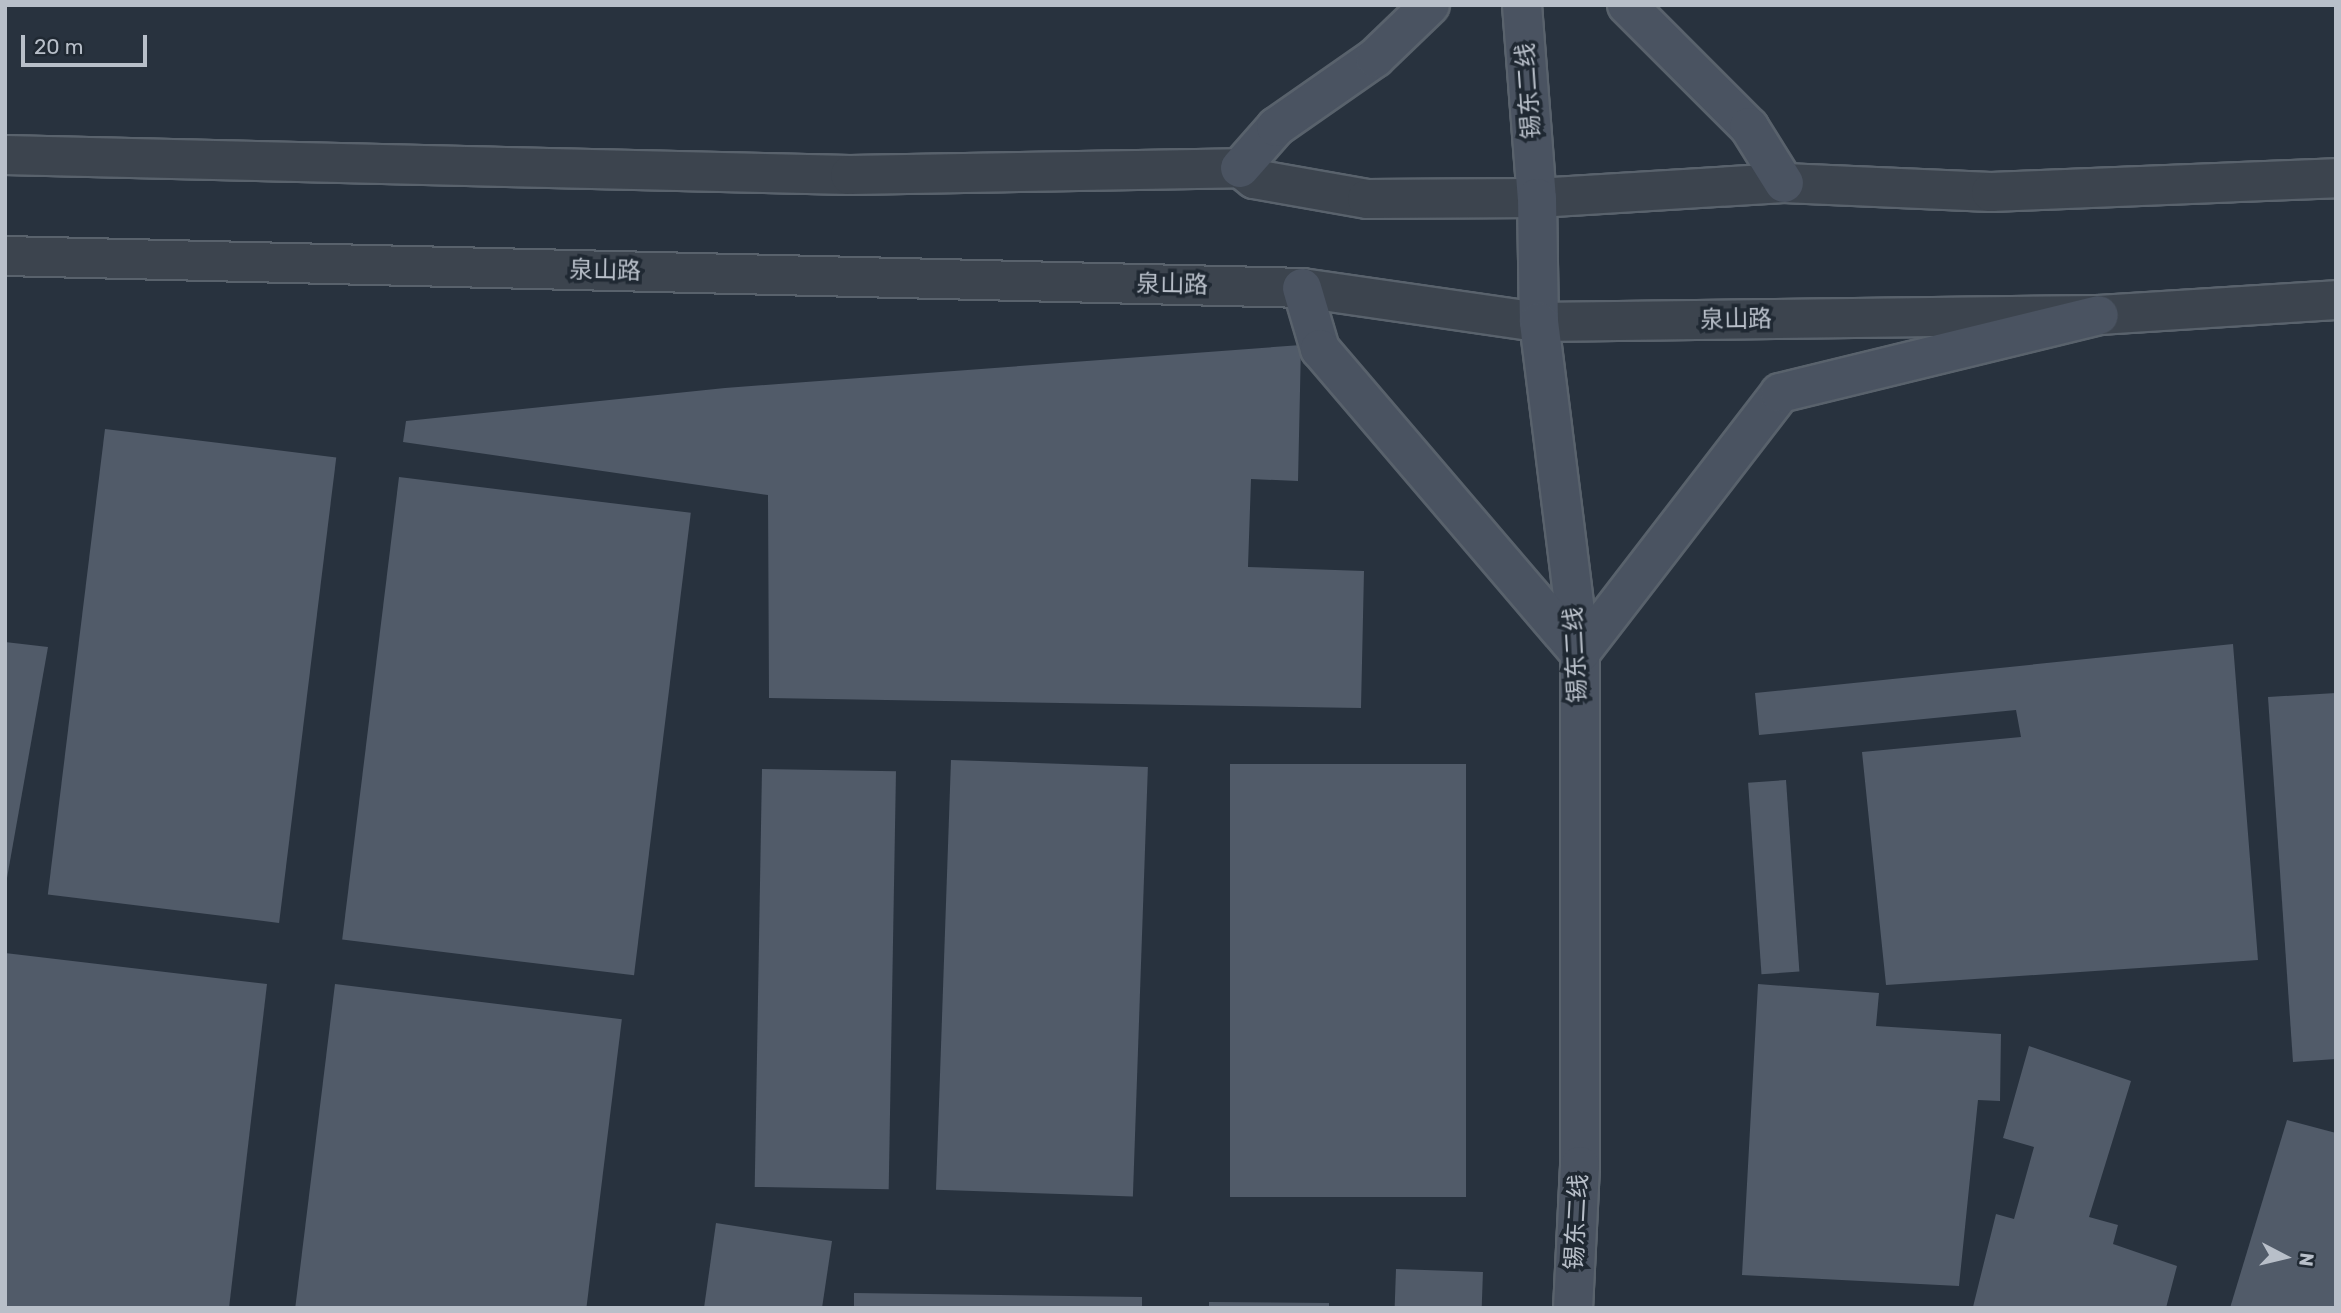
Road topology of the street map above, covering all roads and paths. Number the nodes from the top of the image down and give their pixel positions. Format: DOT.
graph roads {
  1 [pos="1430,5"];
  2 [pos="1522,5"];
  3 [pos="1627,5"];
  4 [pos="5,155"];
  5 [pos="1240,168"];
  6 [pos="2336,178"];
  7 [pos="1784,183"];
  8 [pos="1537,198"];
  9 [pos="5,256"];
  10 [pos="1301,288"];
  11 [pos="2336,300"];
  12 [pos="2099,315"];
  13 [pos="1539,322"];
  14 [pos="1580,653"];
  15 [pos="1573,1308"];
  1 -- 5 [label="main road"];
  2 -- 8 [label="main road, 锡东二线"];
  3 -- 7 [label="main road"];
  4 -- 5 [label="street"];
  5 -- 8 [label="street"];
  6 -- 7 [label="street"];
  7 -- 8 [label="street"];
  8 -- 13 [label="main road, 锡东二线"];
  9 -- 10 [label="street, 泉山路"];
  10 -- 13 [label="street, 泉山路"];
  10 -- 14 [label="main road"];
  11 -- 12 [label="street, 泉山路"];
  12 -- 13 [label="street, 泉山路"];
  12 -- 14 [label="main road"];
  13 -- 14 [label="main road, 锡东二线"];
  14 -- 15 [label="main road, 锡东二线"];
}
